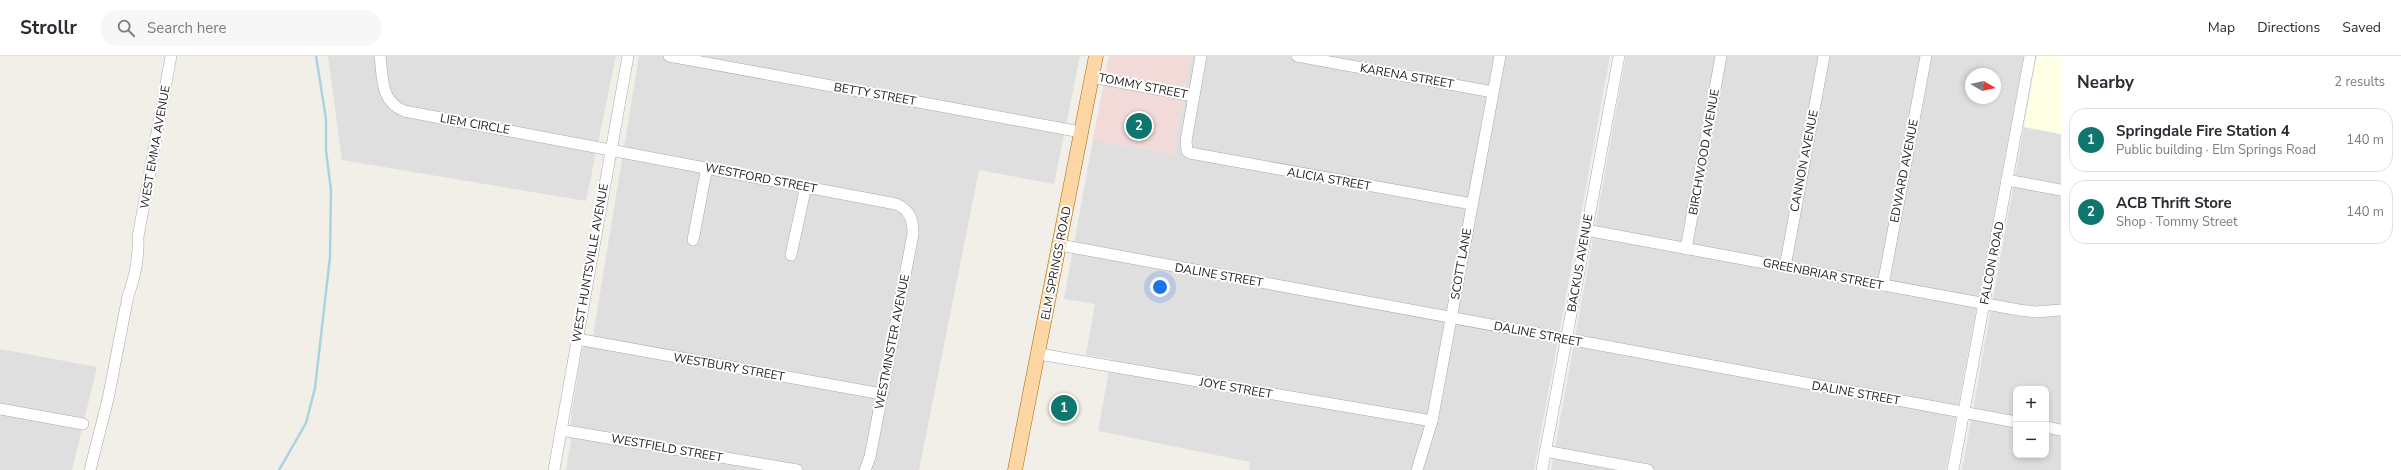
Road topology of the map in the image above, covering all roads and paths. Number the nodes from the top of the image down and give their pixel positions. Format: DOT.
graph roads {
  1 [pos="171,56"];
  2 [pos="380,56"];
  3 [pos="628,56"];
  4 [pos="669,56"];
  5 [pos="1096,56"];
  6 [pos="1201,56"];
  7 [pos="1297,56"];
  8 [pos="1500,56"];
  9 [pos="1618,56"];
  10 [pos="1721,56"];
  11 [pos="1824,56"];
  12 [pos="1926,56"];
  13 [pos="2030,56"];
  14 [pos="1092,77"];
  15 [pos="1493,92"];
  16 [pos="1194,96"];
  17 [pos="1081,132"];
  18 [pos="610,148"];
  19 [pos="707,167"];
  20 [pos="2007,180"];
  21 [pos="806,186"];
  22 [pos="2061,190"];
  23 [pos="1472,204"];
  24 [pos="909,213"];
  25 [pos="1586,230"];
  26 [pos="693,240"];
  27 [pos="1060,245"];
  28 [pos="1686,248"];
  29 [pos="791,255"];
  30 [pos="1784,267"];
  31 [pos="1883,285"];
  32 [pos="1984,303"];
  33 [pos="2061,310"];
  34 [pos="1451,317"];
  35 [pos="577,339"];
  36 [pos="1566,339"];
  37 [pos="1039,354"];
  38 [pos="882,394"];
  39 [pos="0,409"];
  40 [pos="1964,412"];
  41 [pos="2013,421"];
  42 [pos="1432,422"];
  43 [pos="83,424"];
  44 [pos="2049,428"];
  45 [pos="561,430"];
  46 [pos="2061,430"];
  47 [pos="1545,451"];
  48 [pos="90,470"];
  49 [pos="554,470"];
  50 [pos="797,470"];
  51 [pos="864,470"];
  52 [pos="1015,470"];
  53 [pos="1417,470"];
  54 [pos="1542,470"];
  55 [pos="1648,470"];
  56 [pos="1953,470"];
  1 -- 48 [label="street, WEST EMMA AVENUE"];
  2 -- 18 [label="street, LIEM CIRCLE"];
  3 -- 18 [label="street, WEST HUNTSVILLE AVENUE"];
  4 -- 17 [label="street, BETTY STREET"];
  5 -- 14 [label="main road, ELM SPRINGS ROAD"];
  6 -- 16 [label="street"];
  7 -- 15 [label="street, KARENA STREET"];
  8 -- 15 [label="street, SCOTT LANE"];
  9 -- 25 [label="street, BACKUS AVENUE"];
  10 -- 28 [label="street, BIRCHWOOD AVENUE"];
  11 -- 30 [label="street, CANNON AVENUE"];
  12 -- 31 [label="street, EDWARD AVENUE"];
  13 -- 20 [label="street, FALCON ROAD"];
  14 -- 16 [label="street, TOMMY STREET"];
  14 -- 17 [label="main road, ELM SPRINGS ROAD"];
  15 -- 23 [label="street, SCOTT LANE"];
  16 -- 23 [label="street, ALICIA STREET"];
  17 -- 27 [label="main road, ELM SPRINGS ROAD"];
  18 -- 19 [label="street, WESTFORD STREET"];
  18 -- 35 [label="street, WEST HUNTSVILLE AVENUE"];
  19 -- 21 [label="street, WESTFORD STREET"];
  19 -- 26 [label="street"];
  20 -- 22 [label="street"];
  20 -- 32 [label="street, FALCON ROAD"];
  21 -- 24 [label="street, WESTFORD STREET"];
  21 -- 29 [label="street"];
  23 -- 34 [label="street, SCOTT LANE"];
  24 -- 38 [label="street, WESTMINSTER AVENUE"];
  25 -- 28 [label="street, GREENBRIAR STREET"];
  25 -- 36 [label="street, BACKUS AVENUE"];
  27 -- 34 [label="street, DALINE STREET"];
  27 -- 37 [label="main road, ELM SPRINGS ROAD"];
  28 -- 30 [label="street, GREENBRIAR STREET"];
  30 -- 31 [label="street, GREENBRIAR STREET"];
  31 -- 32 [label="street, GREENBRIAR STREET"];
  32 -- 33 [label="street, GREENBRIAR STREET"];
  32 -- 40 [label="street, FALCON ROAD"];
  34 -- 36 [label="street, DALINE STREET"];
  34 -- 42 [label="street, SCOTT LANE"];
  35 -- 38 [label="street, WESTBURY STREET"];
  35 -- 45 [label="street, WEST HUNTSVILLE AVENUE"];
  36 -- 40 [label="street, DALINE STREET"];
  36 -- 47 [label="street, BACKUS AVENUE"];
  37 -- 42 [label="street, JOYE STREET"];
  37 -- 52 [label="main road, ELM SPRINGS ROAD"];
  38 -- 51 [label="street, WESTMINSTER AVENUE"];
  39 -- 43 [label="street"];
  40 -- 41 [label="street, DALINE STREET"];
  40 -- 56 [label="street, FALCON ROAD"];
  42 -- 53 [label="street, SCOTT LANE"];
  44 -- 46 [label="street"];
  45 -- 49 [label="street, WEST HUNTSVILLE AVENUE"];
  45 -- 50 [label="street, WESTFIELD STREET"];
  47 -- 54 [label="street, BACKUS AVENUE"];
  47 -- 55 [label="street"];
}
